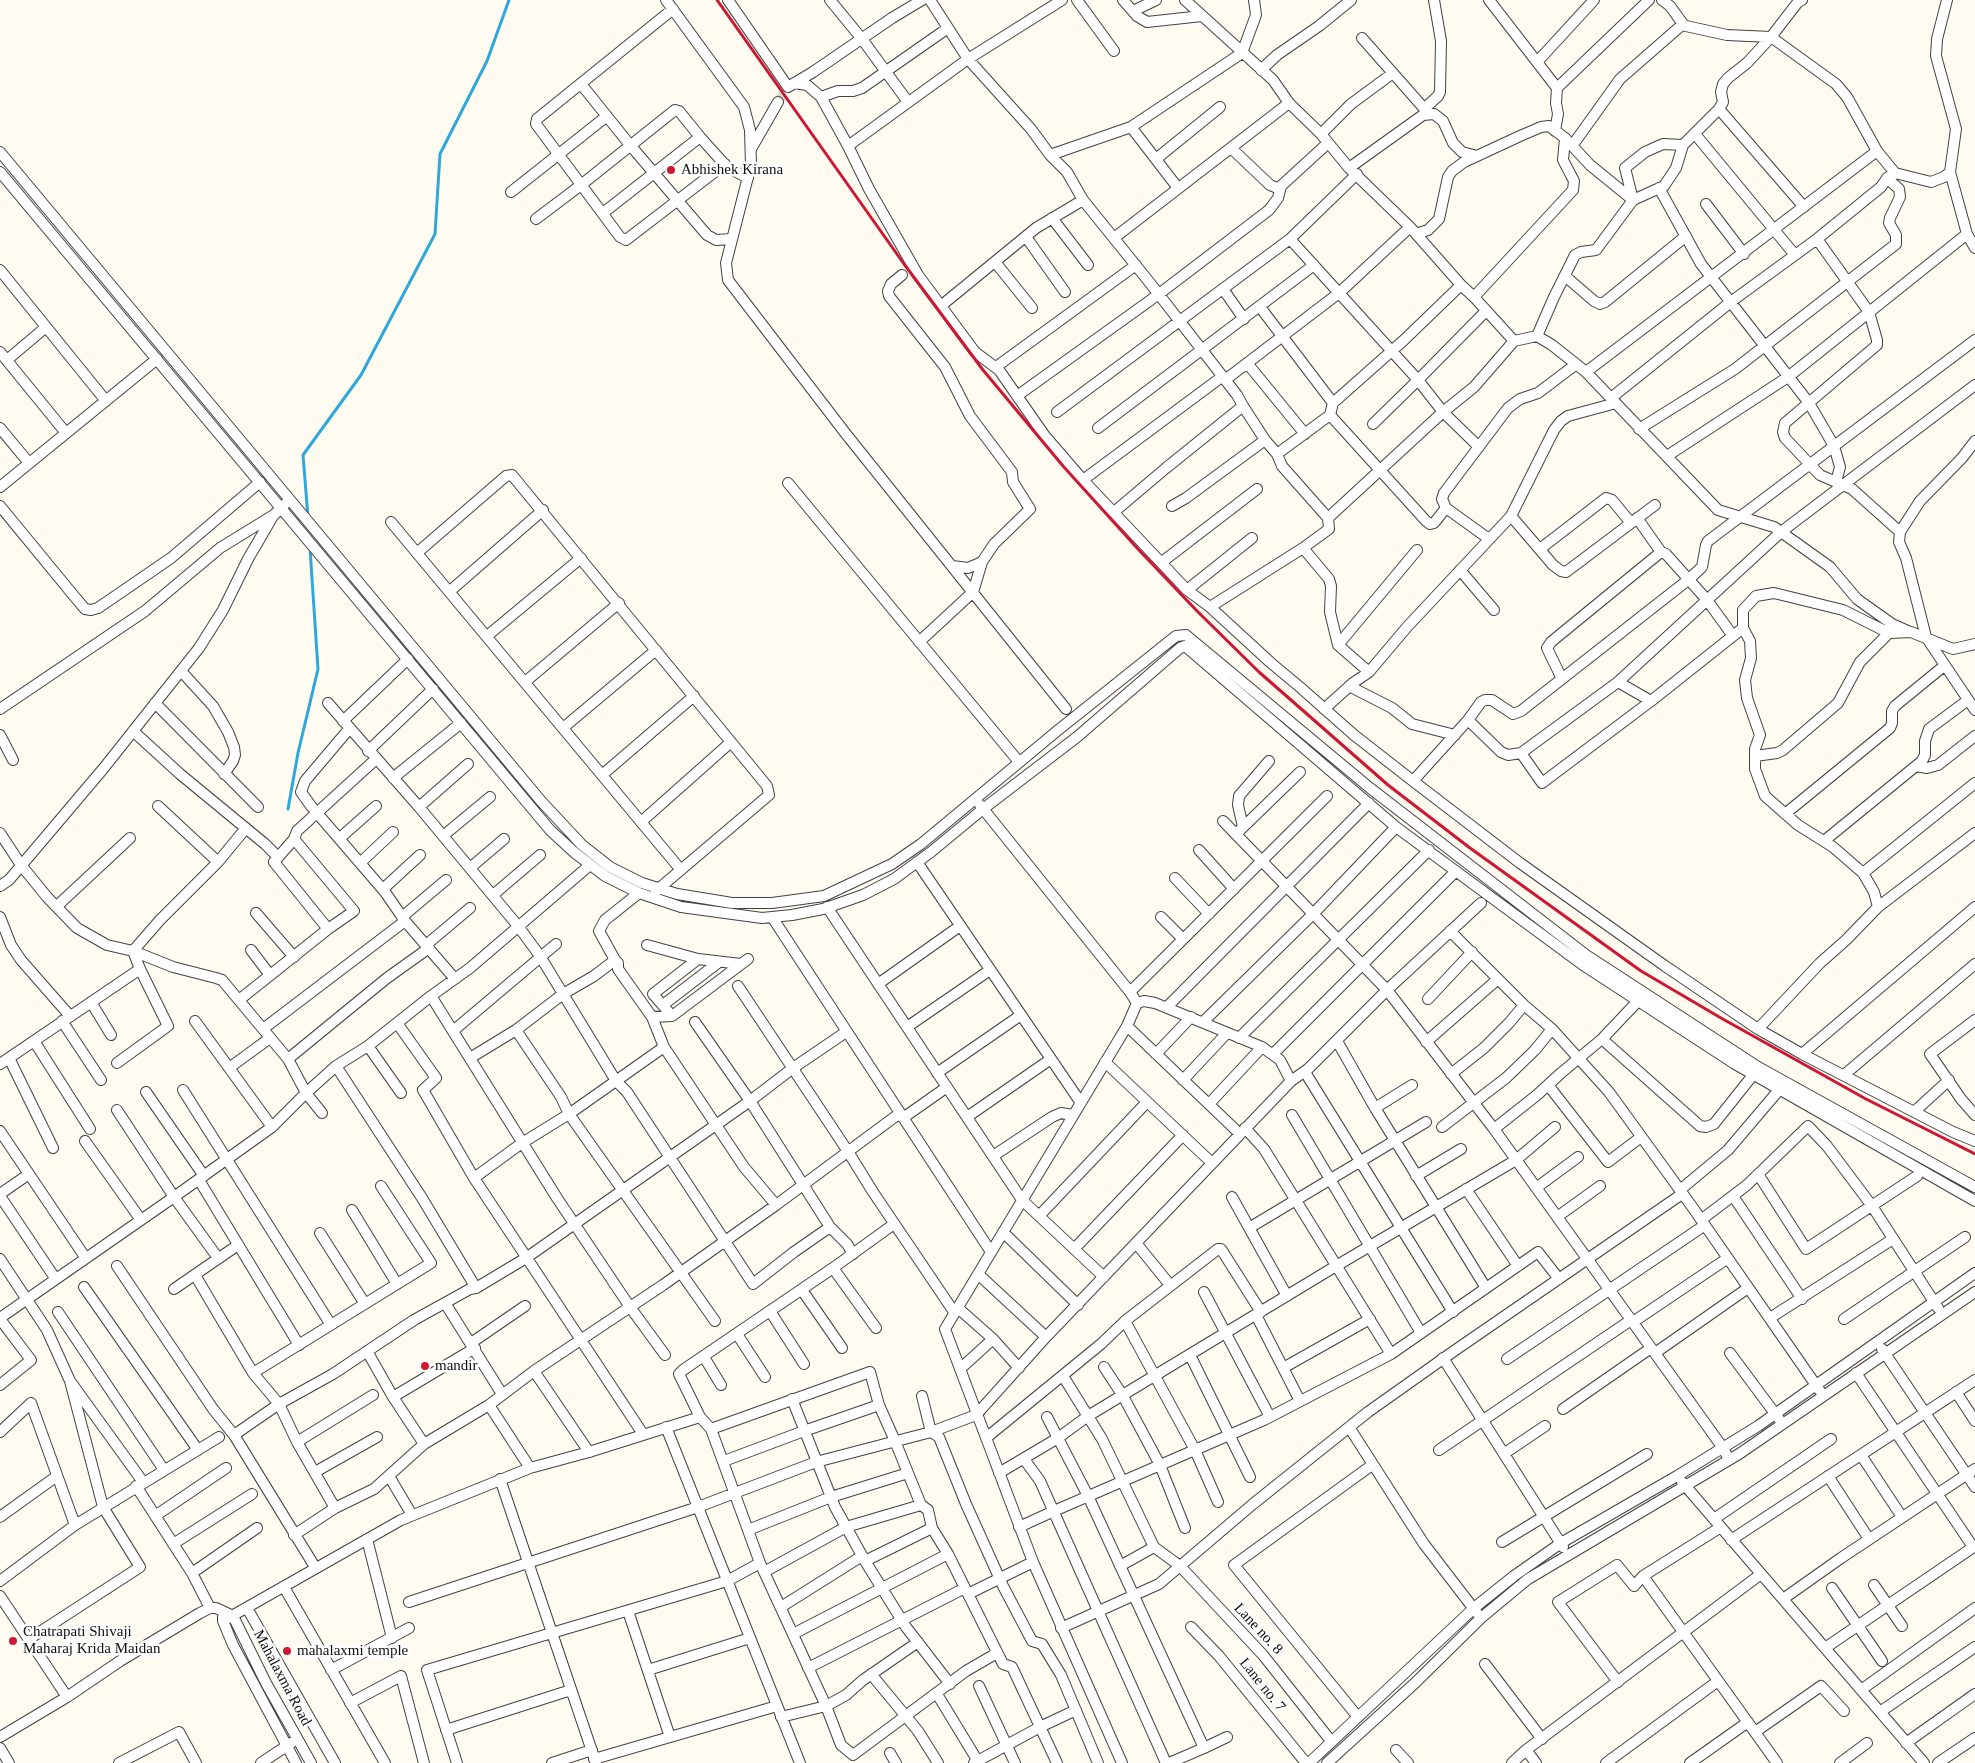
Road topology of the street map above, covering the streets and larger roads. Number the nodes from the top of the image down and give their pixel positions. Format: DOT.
graph roads {
  1 [pos="666,0"];
  2 [pos="728,0"];
  3 [pos="830,0"];
  4 [pos="922,0"];
  5 [pos="930,0"];
  6 [pos="1062,0"];
  7 [pos="1077,0"];
  8 [pos="1123,0"];
  9 [pos="1156,0"];
  10 [pos="1185,0"];
  11 [pos="1254,0"];
  12 [pos="1352,0"];
  13 [pos="1434,0"];
  14 [pos="1489,0"];
  15 [pos="1594,0"];
  16 [pos="1649,0"];
  17 [pos="1802,0"];
  18 [pos="1947,0"];
  19 [pos="1666,1"];
  20 [pos="673,9"];
  21 [pos="1133,11"];
  22 [pos="1202,16"];
  23 [pos="1683,24"];
  24 [pos="948,28"];
  25 [pos="1771,37"];
  26 [pos="1362,38"];
  27 [pos="862,39"];
  28 [pos="1114,51"];
  29 [pos="1242,53"];
  30 [pos="968,60"];
  31 [pos="1537,62"];
  32 [pos="1261,70"];
  33 [pos="886,72"];
  34 [pos="1393,73"];
  35 [pos="794,83"];
  36 [pos="581,84"];
  37 [pos="1556,88"];
  38 [pos="821,97"];
  39 [pos="778,102"];
  40 [pos="908,102"];
  41 [pos="1290,102"];
  42 [pos="1220,107"];
  43 [pos="1719,109"];
  44 [pos="1427,111"];
  45 [pos="606,116"];
  46 [pos="1131,127"];
  47 [pos="1555,130"];
  48 [pos="1321,134"];
  49 [pos="1695,134"];
  50 [pos="700,137"];
  51 [pos="1569,142"];
  52 [pos="1328,143"];
  53 [pos="630,145"];
  54 [pos="1683,145"];
  55 [pos="848,146"];
  56 [pos="1231,148"];
  57 [pos="751,149"];
  58 [pos="1877,151"];
  59 [pos="558,153"];
  60 [pos="1050,155"];
  61 [pos="1477,156"];
  62 [pos="2,157"];
  63 [pos="1156,159"];
  64 [pos="725,164"];
  65 [pos="1353,171"];
  66 [pos="0,172"];
  67 [pos="1950,172"];
  68 [pos="655,173"];
  69 [pos="1891,176"];
  70 [pos="748,178"];
  71 [pos="582,185"];
  72 [pos="1282,186"];
  73 [pos="1178,188"];
  74 [pos="1660,188"];
  75 [pos="510,192"];
  76 [pos="1083,200"];
  77 [pos="1633,200"];
  78 [pos="678,201"];
  79 [pos="1706,204"];
  80 [pos="1804,207"];
  81 [pos="603,214"];
  82 [pos="536,218"];
  83 [pos="1052,218"];
  84 [pos="1775,230"];
  85 [pos="1413,231"];
  86 [pos="1968,234"];
  87 [pos="1686,236"];
  88 [pos="1026,237"];
  89 [pos="1114,238"];
  90 [pos="732,239"];
  91 [pos="1290,239"];
  92 [pos="1817,240"];
  93 [pos="1975,248"];
  94 [pos="1744,254"];
  95 [pos="1795,255"];
  96 [pos="995,262"];
  97 [pos="1088,265"];
  98 [pos="1136,265"];
  99 [pos="1314,266"];
  100 [pos="0,270"];
  101 [pos="908,270"];
  102 [pos="1565,276"];
  103 [pos="1712,278"];
  104 [pos="1847,281"];
  105 [pos="1461,286"];
  106 [pos="1223,289"];
  107 [pos="1066,292"];
  108 [pos="1339,293"];
  109 [pos="1159,294"];
  110 [pos="1474,297"];
  111 [pos="1732,302"];
  112 [pos="942,305"];
  113 [pos="1260,307"];
  114 [pos="1032,308"];
  115 [pos="1486,311"];
  116 [pos="1869,312"];
  117 [pos="1244,319"];
  118 [pos="1180,320"];
  119 [pos="46,327"];
  120 [pos="1537,336"];
  121 [pos="1282,337"];
  122 [pos="1975,340"];
  123 [pos="1514,341"];
  124 [pos="1764,345"];
  125 [pos="1203,350"];
  126 [pos="1391,351"];
  127 [pos="3,356"];
  128 [pos="157,359"];
  129 [pos="1247,363"];
  130 [pos="1575,365"];
  131 [pos="996,367"];
  132 [pos="1586,372"];
  133 [pos="1788,376"];
  134 [pos="1224,378"];
  135 [pos="1418,380"];
  136 [pos="1975,385"];
  137 [pos="1017,396"];
  138 [pos="106,400"];
  139 [pos="1614,400"];
  140 [pos="1333,403"];
  141 [pos="1809,403"];
  142 [pos="1243,406"];
  143 [pos="1057,412"];
  144 [pos="1443,412"];
  145 [pos="1330,415"];
  146 [pos="1373,424"];
  147 [pos="0,428"];
  148 [pos="1098,428"];
  149 [pos="1639,429"];
  150 [pos="66,433"];
  151 [pos="1305,434"];
  152 [pos="1265,440"];
  153 [pos="1975,442"];
  154 [pos="1834,446"];
  155 [pos="1479,447"];
  156 [pos="1276,454"];
  157 [pos="1667,456"];
  158 [pos="29,463"];
  159 [pos="1809,465"];
  160 [pos="1380,472"];
  161 [pos="1083,480"];
  162 [pos="260,482"];
  163 [pos="788,483"];
  164 [pos="1840,483"];
  165 [pos="0,487"];
  166 [pos="1257,489"];
  167 [pos="291,503"];
  168 [pos="1655,505"];
  169 [pos="0,506"];
  170 [pos="1172,506"];
  171 [pos="1446,508"];
  172 [pos="282,510"];
  173 [pos="543,510"];
  174 [pos="1114,512"];
  175 [pos="273,516"];
  176 [pos="1511,516"];
  177 [pos="1328,518"];
  178 [pos="1739,518"];
  179 [pos="1634,520"];
  180 [pos="391,522"];
  181 [pos="1781,532"];
  182 [pos="1900,532"];
  183 [pos="1252,538"];
  184 [pos="1489,540"];
  185 [pos="326,543"];
  186 [pos="315,548"];
  187 [pos="1303,548"];
  188 [pos="1540,549"];
  189 [pos="1416,550"];
  190 [pos="418,552"];
  191 [pos="1661,552"];
  192 [pos="582,558"];
  193 [pos="982,562"];
  194 [pos="1162,562"];
  195 [pos="952,566"];
  196 [pos="1460,570"];
  197 [pos="1688,580"];
  198 [pos="1187,590"];
  199 [pos="450,591"];
  200 [pos="973,592"];
  201 [pos="1707,600"];
  202 [pos="619,604"];
  203 [pos="1210,607"];
  204 [pos="1494,610"];
  205 [pos="1743,628"];
  206 [pos="1911,632"];
  207 [pos="1889,633"];
  208 [pos="1186,635"];
  209 [pos="487,636"];
  210 [pos="1733,636"];
  211 [pos="1926,637"];
  212 [pos="919,642"];
  213 [pos="1338,644"];
  214 [pos="1975,644"];
  215 [pos="1180,648"];
  216 [pos="656,650"];
  217 [pos="408,659"];
  218 [pos="1944,666"];
  219 [pos="181,672"];
  220 [pos="1369,672"];
  221 [pos="1562,679"];
  222 [pos="525,682"];
  223 [pos="1618,682"];
  224 [pos="1349,686"];
  225 [pos="433,689"];
  226 [pos="694,696"];
  227 [pos="1968,700"];
  228 [pos="1651,701"];
  229 [pos="155,703"];
  230 [pos="328,703"];
  231 [pos="0,709"];
  232 [pos="1324,709"];
  233 [pos="1975,710"];
  234 [pos="1072,719"];
  235 [pos="1468,720"];
  236 [pos="461,723"];
  237 [pos="346,725"];
  238 [pos="563,728"];
  239 [pos="1087,729"];
  240 [pos="133,731"];
  241 [pos="1455,734"];
  242 [pos="0,735"];
  243 [pos="1975,736"];
  244 [pos="1077,737"];
  245 [pos="731,742"];
  246 [pos="1521,753"];
  247 [pos="372,755"];
  248 [pos="1755,756"];
  249 [pos="13,760"];
  250 [pos="1269,761"];
  251 [pos="1019,762"];
  252 [pos="468,764"];
  253 [pos="1916,766"];
  254 [pos="1300,772"];
  255 [pos="224,774"];
  256 [pos="602,775"];
  257 [pos="393,778"];
  258 [pos="1413,781"];
  259 [pos="1975,783"];
  260 [pos="1327,796"];
  261 [pos="490,797"];
  262 [pos="975,798"];
  263 [pos="1369,802"];
  264 [pos="158,806"];
  265 [pos="376,806"];
  266 [pos="258,807"];
  267 [pos="419,807"];
  268 [pos="983,809"];
  269 [pos="317,812"];
  270 [pos="1785,814"];
  271 [pos="1223,820"];
  272 [pos="641,822"];
  273 [pos="1396,827"];
  274 [pos="246,828"];
  275 [pos="1239,830"];
  276 [pos="393,832"];
  277 [pos="0,833"];
  278 [pos="1975,833"];
  279 [pos="443,836"];
  280 [pos="130,838"];
  281 [pos="340,838"];
  282 [pos="294,839"];
  283 [pos="504,839"];
  284 [pos="1824,842"];
  285 [pos="1199,850"];
  286 [pos="1429,850"];
  287 [pos="420,855"];
  288 [pos="540,855"];
  289 [pos="278,857"];
  290 [pos="1262,860"];
  291 [pos="218,862"];
  292 [pos="360,862"];
  293 [pos="917,862"];
  294 [pos="21,865"];
  295 [pos="590,865"];
  296 [pos="470,868"];
  297 [pos="680,870"];
  298 [pos="1456,871"];
  299 [pos="1863,873"];
  300 [pos="1175,878"];
  301 [pos="446,880"];
  302 [pos="0,886"];
  303 [pos="846,886"];
  304 [pos="1287,887"];
  305 [pos="659,888"];
  306 [pos="382,889"];
  307 [pos="1234,889"];
  308 [pos="493,895"];
  309 [pos="644,895"];
  310 [pos="851,899"];
  311 [pos="1481,903"];
  312 [pos="57,906"];
  313 [pos="1975,906"];
  314 [pos="828,907"];
  315 [pos="1878,907"];
  316 [pos="470,908"];
  317 [pos="256,913"];
  318 [pos="1209,914"];
  319 [pos="1313,914"];
  320 [pos="0,917"];
  321 [pos="772,917"];
  322 [pos="1161,917"];
  323 [pos="404,919"];
  324 [pos="518,926"];
  325 [pos="960,926"];
  326 [pos="328,929"];
  327 [pos="1450,931"];
  328 [pos="1183,939"];
  329 [pos="1338,939"];
  330 [pos="556,944"];
  331 [pos="647,945"];
  332 [pos="427,947"];
  333 [pos="251,950"];
  334 [pos="133,951"];
  335 [pos="1472,952"];
  336 [pos="540,956"];
  337 [pos="294,957"];
  338 [pos="615,960"];
  339 [pos="698,960"];
  340 [pos="719,962"];
  341 [pos="1975,964"];
  342 [pos="1363,966"];
  343 [pos="140,969"];
  344 [pos="990,970"];
  345 [pos="270,975"];
  346 [pos="455,979"];
  347 [pos="1498,979"];
  348 [pos="878,984"];
  349 [pos="738,986"];
  350 [pos="1387,990"];
  351 [pos="1130,992"];
  352 [pos="563,994"];
  353 [pos="431,996"];
  354 [pos="1428,999"];
  355 [pos="239,1000"];
  356 [pos="91,1002"];
  357 [pos="1638,1002"];
  358 [pos="1137,1004"];
  359 [pos="663,1005"];
  360 [pos="1524,1005"];
  361 [pos="1167,1007"];
  362 [pos="1021,1015"];
  363 [pos="672,1016"];
  364 [pos="652,1017"];
  365 [pos="1191,1017"];
  366 [pos="66,1019"];
  367 [pos="1975,1020"];
  368 [pos="195,1021"];
  369 [pos="695,1022"];
  370 [pos="1203,1022"];
  371 [pos="397,1023"];
  372 [pos="1127,1026"];
  373 [pos="907,1028"];
  374 [pos="263,1029"];
  375 [pos="1552,1029"];
  376 [pos="1758,1029"];
  377 [pos="516,1030"];
  378 [pos="453,1031"];
  379 [pos="846,1032"];
  380 [pos="1227,1033"];
  381 [pos="111,1035"];
  382 [pos="270,1038"];
  383 [pos="1239,1038"];
  384 [pos="1602,1039"];
  385 [pos="34,1041"];
  386 [pos="1337,1041"];
  387 [pos="1426,1042"];
  388 [pos="368,1046"];
  389 [pos="664,1046"];
  390 [pos="1262,1047"];
  391 [pos="1156,1054"];
  392 [pos="1273,1054"];
  393 [pos="1802,1054"];
  394 [pos="470,1058"];
  395 [pos="288,1059"];
  396 [pos="1051,1060"];
  397 [pos="1578,1060"];
  398 [pos="4,1061"];
  399 [pos="1105,1062"];
  400 [pos="117,1063"];
  401 [pos="336,1066"];
  402 [pos="229,1068"];
  403 [pos="793,1068"];
  404 [pos="1305,1072"];
  405 [pos="937,1073"];
  406 [pos="1452,1074"];
  407 [pos="1752,1075"];
  408 [pos="1844,1075"];
  409 [pos="101,1080"];
  410 [pos="1184,1080"];
  411 [pos="1949,1080"];
  412 [pos="616,1081"];
  413 [pos="1291,1081"];
  414 [pos="1412,1085"];
  415 [pos="1548,1085"];
  416 [pos="947,1087"];
  417 [pos="183,1090"];
  418 [pos="1779,1090"];
  419 [pos="146,1092"];
  420 [pos="306,1093"];
  421 [pos="401,1093"];
  422 [pos="750,1101"];
  423 [pos="1147,1102"];
  424 [pos="1473,1102"];
  425 [pos="1081,1103"];
  426 [pos="1209,1104"];
  427 [pos="1375,1108"];
  428 [pos="1815,1109"];
  429 [pos="117,1110"];
  430 [pos="1974,1110"];
  431 [pos="1914,1112"];
  432 [pos="322,1113"];
  433 [pos="569,1114"];
  434 [pos="902,1115"];
  435 [pos="1073,1115"];
  436 [pos="1292,1115"];
  437 [pos="967,1117"];
  438 [pos="1426,1122"];
  439 [pos="717,1125"];
  440 [pos="1808,1126"];
  441 [pos="272,1127"];
  442 [pos="1442,1127"];
  443 [pos="1555,1127"];
  444 [pos="90,1129"];
  445 [pos="1494,1130"];
  446 [pos="0,1131"];
  447 [pos="1243,1131"];
  448 [pos="1183,1135"];
  449 [pos="1641,1137"];
  450 [pos="1394,1140"];
  451 [pos="85,1141"];
  452 [pos="1975,1141"];
  453 [pos="522,1143"];
  454 [pos="53,1148"];
  455 [pos="1461,1149"];
  456 [pos="848,1150"];
  457 [pos="993,1156"];
  458 [pos="1578,1156"];
  459 [pos="670,1157"];
  460 [pos="228,1159"];
  461 [pos="1361,1160"];
  462 [pos="1516,1160"];
  463 [pos="1212,1163"];
  464 [pos="29,1174"];
  465 [pos="1758,1174"];
  466 [pos="1416,1176"];
  467 [pos="1917,1176"];
  468 [pos="201,1178"];
  469 [pos="474,1178"];
  470 [pos="1330,1179"];
  471 [pos="803,1185"];
  472 [pos="381,1186"];
  473 [pos="1600,1186"];
  474 [pos="1975,1187"];
  475 [pos="1536,1188"];
  476 [pos="1466,1189"];
  477 [pos="622,1191"];
  478 [pos="1681,1192"];
  479 [pos="0,1195"];
  480 [pos="1732,1196"];
  481 [pos="174,1197"];
  482 [pos="1232,1197"];
  483 [pos="1022,1200"];
  484 [pos="1295,1200"];
  485 [pos="1975,1201"];
  486 [pos="776,1205"];
  487 [pos="1872,1206"];
  488 [pos="1435,1207"];
  489 [pos="352,1210"];
  490 [pos="1039,1216"];
  491 [pos="1557,1217"];
  492 [pos="141,1220"];
  493 [pos="1703,1222"];
  494 [pos="575,1224"];
  495 [pos="894,1224"];
  496 [pos="830,1227"];
  497 [pos="1402,1227"];
  498 [pos="1249,1228"];
  499 [pos="1003,1232"];
  500 [pos="320,1233"];
  501 [pos="1964,1237"];
  502 [pos="1893,1239"];
  503 [pos="726,1240"];
  504 [pos="1136,1242"];
  505 [pos="238,1245"];
  506 [pos="1370,1246"];
  507 [pos="1074,1249"];
  508 [pos="991,1252"];
  509 [pos="853,1254"];
  510 [pos="85,1257"];
  511 [pos="218,1258"];
  512 [pos="526,1258"];
  513 [pos="1728,1258"];
  514 [pos="0,1259"];
  515 [pos="1587,1259"];
  516 [pos="117,1266"];
  517 [pos="1336,1266"];
  518 [pos="1518,1266"];
  519 [pos="833,1268"];
  520 [pos="679,1272"];
  521 [pos="1915,1272"];
  522 [pos="1975,1273"];
  523 [pos="978,1274"];
  524 [pos="195,1276"];
  525 [pos="1104,1277"];
  526 [pos="55,1278"];
  527 [pos="1559,1279"];
  528 [pos="396,1284"];
  529 [pos="1170,1285"];
  530 [pos="84,1287"];
  531 [pos="476,1288"];
  532 [pos="1486,1288"];
  533 [pos="1748,1288"];
  534 [pos="174,1289"];
  535 [pos="802,1290"];
  536 [pos="1609,1290"];
  537 [pos="1204,1292"];
  538 [pos="1975,1292"];
  539 [pos="1287,1296"];
  540 [pos="1802,1298"];
  541 [pos="27,1299"];
  542 [pos="1935,1302"];
  543 [pos="445,1303"];
  544 [pos="365,1304"];
  545 [pos="1078,1305"];
  546 [pos="525,1306"];
  547 [pos="630,1307"];
  548 [pos="956,1310"];
  549 [pos="770,1311"];
  550 [pos="58,1312"];
  551 [pos="1453,1312"];
  552 [pos="1258,1313"];
  553 [pos="1942,1314"];
  554 [pos="0,1318"];
  555 [pos="1770,1318"];
  556 [pos="1370,1319"];
  557 [pos="1844,1319"];
  558 [pos="715,1321"];
  559 [pos="1125,1321"];
  560 [pos="1632,1321"];
  561 [pos="330,1325"];
  562 [pos="876,1328"];
  563 [pos="1226,1333"];
  564 [pos="1421,1333"];
  565 [pos="737,1334"];
  566 [pos="1046,1337"];
  567 [pos="993,1339"];
  568 [pos="582,1341"];
  569 [pos="1878,1342"];
  570 [pos="299,1345"];
  571 [pos="473,1345"];
  572 [pos="842,1348"];
  573 [pos="1653,1350"];
  574 [pos="366,1351"];
  575 [pos="1730,1352"];
  576 [pos="1885,1353"];
  577 [pos="1391,1354"];
  578 [pos="665,1355"];
  579 [pos="1190,1355"];
  580 [pos="704,1357"];
  581 [pos="1443,1358"];
  582 [pos="1506,1359"];
  583 [pos="804,1364"];
  584 [pos="1104,1367"];
  585 [pos="1019,1368"];
  586 [pos="1283,1368"];
  587 [pos="960,1370"];
  588 [pos="534,1371"];
  589 [pos="253,1373"];
  590 [pos="1856,1373"];
  591 [pos="1063,1376"];
  592 [pos="1156,1376"];
  593 [pos="765,1377"];
  594 [pos="70,1380"];
  595 [pos="1975,1380"];
  596 [pos="0,1385"];
  597 [pos="722,1385"];
  598 [pos="1816,1385"];
  599 [pos="1956,1392"];
  600 [pos="502,1394"];
  601 [pos="373,1395"];
  602 [pos="922,1396"];
  603 [pos="1123,1396"];
  604 [pos="1823,1396"];
  605 [pos="393,1397"];
  606 [pos="792,1399"];
  607 [pos="1300,1401"];
  608 [pos="279,1404"];
  609 [pos="489,1405"];
  610 [pos="879,1406"];
  611 [pos="1563,1410"];
  612 [pos="1925,1413"];
  613 [pos="1775,1414"];
  614 [pos="976,1415"];
  615 [pos="1088,1416"];
  616 [pos="700,1417"];
  617 [pos="1047,1417"];
  618 [pos="1270,1417"];
  619 [pos="1484,1420"];
  620 [pos="1975,1421"];
  621 [pos="1782,1424"];
  622 [pos="1545,1426"];
  623 [pos="666,1427"];
  624 [pos="1349,1427"];
  625 [pos="711,1429"];
  626 [pos="804,1431"];
  627 [pos="0,1432"];
  628 [pos="931,1432"];
  629 [pos="1894,1433"];
  630 [pos="234,1434"];
  631 [pos="643,1434"];
  632 [pos="1230,1435"];
  633 [pos="219,1436"];
  634 [pos="377,1437"];
  635 [pos="986,1438"];
  636 [pos="1058,1438"];
  637 [pos="1831,1440"];
  638 [pos="896,1441"];
  639 [pos="297,1442"];
  640 [pos="424,1444"];
  641 [pos="1723,1448"];
  642 [pos="198,1450"];
  643 [pos="1195,1450"];
  644 [pos="1440,1450"];
  645 [pos="589,1452"];
  646 [pos="1504,1453"];
  647 [pos="1647,1454"];
  648 [pos="1861,1455"];
  649 [pos="1024,1459"];
  650 [pos="1729,1460"];
  651 [pos="724,1462"];
  652 [pos="816,1462"];
  653 [pos="1160,1465"];
  654 [pos="1372,1465"];
  655 [pos="226,1468"];
  656 [pos="530,1468"];
  657 [pos="164,1470"];
  658 [pos="315,1472"];
  659 [pos="1971,1472"];
  660 [pos="908,1473"];
  661 [pos="999,1473"];
  662 [pos="57,1476"];
  663 [pos="389,1476"];
  664 [pos="1677,1476"];
  665 [pos="1828,1476"];
  666 [pos="1250,1477"];
  667 [pos="500,1479"];
  668 [pos="1123,1481"];
  669 [pos="140,1484"];
  670 [pos="1686,1486"];
  671 [pos="1975,1487"];
  672 [pos="736,1492"];
  673 [pos="252,1494"];
  674 [pos="1936,1494"];
  675 [pos="1088,1496"];
  676 [pos="831,1497"];
  677 [pos="1218,1502"];
  678 [pos="921,1505"];
  679 [pos="103,1507"];
  680 [pos="698,1507"];
  681 [pos="335,1508"];
  682 [pos="1054,1511"];
  683 [pos="412,1515"];
  684 [pos="155,1516"];
  685 [pos="0,1517"];
  686 [pos="1545,1517"];
  687 [pos="1902,1517"];
  688 [pos="1714,1519"];
  689 [pos="74,1525"];
  690 [pos="846,1527"];
  691 [pos="1020,1527"];
  692 [pos="1721,1527"];
  693 [pos="257,1528"];
  694 [pos="932,1528"];
  695 [pos="1185,1528"];
  696 [pos="748,1530"];
  697 [pos="294,1535"];
  698 [pos="367,1539"];
  699 [pos="1869,1539"];
  700 [pos="1732,1540"];
  701 [pos="1502,1542"];
  702 [pos="1561,1543"];
  703 [pos="173,1544"];
  704 [pos="1974,1546"];
  705 [pos="1154,1547"];
  706 [pos="948,1554"];
  707 [pos="1568,1554"];
  708 [pos="864,1558"];
  709 [pos="1033,1562"];
  710 [pos="528,1563"];
  711 [pos="1120,1566"];
  712 [pos="1180,1566"];
  713 [pos="762,1567"];
  714 [pos="315,1568"];
  715 [pos="192,1573"];
  716 [pos="1762,1574"];
  717 [pos="1643,1576"];
  718 [pos="1000,1579"];
  719 [pos="0,1581"];
  720 [pos="727,1581"];
  721 [pos="1874,1586"];
  722 [pos="284,1587"];
  723 [pos="882,1587"];
  724 [pos="1832,1588"];
  725 [pos="966,1591"];
  726 [pos="0,1596"];
  727 [pos="1133,1596"];
  728 [pos="1783,1599"];
  729 [pos="409,1602"];
  730 [pos="1888,1605"];
  731 [pos="780,1606"];
  732 [pos="210,1608"];
  733 [pos="247,1608"];
  734 [pos="1474,1608"];
  735 [pos="1975,1608"];
  736 [pos="628,1610"];
  737 [pos="1098,1611"];
  738 [pos="223,1616"];
  739 [pos="233,1616"];
  740 [pos="1481,1618"];
  741 [pos="902,1620"];
  742 [pos="1858,1626"];
  743 [pos="1902,1626"];
  744 [pos="1191,1627"];
  745 [pos="409,1628"];
  746 [pos="1062,1628"];
  747 [pos="552,1633"];
  748 [pos="1684,1633"];
  749 [pos="793,1634"];
  750 [pos="392,1638"];
  751 [pos="750,1638"];
  752 [pos="29,1639"];
  753 [pos="918,1642"];
  754 [pos="1975,1647"];
  755 [pos="1825,1648"];
  756 [pos="997,1653"];
  757 [pos="1882,1661"];
  758 [pos="1486,1664"];
  759 [pos="808,1668"];
  760 [pos="332,1670"];
  761 [pos="648,1670"];
  762 [pos="871,1674"];
  763 [pos="1718,1681"];
  764 [pos="1618,1682"];
  765 [pos="950,1684"];
  766 [pos="979,1686"];
  767 [pos="571,1690"];
  768 [pos="1861,1690"];
  769 [pos="937,1694"];
  770 [pos="1975,1694"];
  771 [pos="67,1697"];
  772 [pos="350,1703"];
  773 [pos="777,1706"];
  774 [pos="826,1706"];
  775 [pos="1076,1710"];
  776 [pos="1844,1711"];
  777 [pos="1880,1712"];
  778 [pos="907,1716"];
  779 [pos="782,1717"];
  780 [pos="1358,1717"];
  781 [pos="1748,1722"];
  782 [pos="1040,1727"];
  783 [pos="446,1730"];
  784 [pos="1755,1732"];
  785 [pos="0,1737"];
  786 [pos="670,1737"];
  787 [pos="1227,1737"];
  788 [pos="1975,1738"];
  789 [pos="298,1739"];
  790 [pos="1542,1739"];
  791 [pos="1332,1741"];
  792 [pos="1906,1742"];
  793 [pos="1867,1743"];
  794 [pos="1007,1745"];
  795 [pos="286,1746"];
  796 [pos="0,1748"];
  797 [pos="1204,1748"];
  798 [pos="1396,1750"];
  799 [pos="1526,1750"];
  800 [pos="890,1753"];
  801 [pos="594,1757"];
  802 [pos="853,1759"];
  803 [pos="977,1762"];
  804 [pos="9,1763"];
  805 [pos="119,1763"];
  806 [pos="196,1763"];
  807 [pos="261,1763"];
  808 [pos="296,1763"];
  809 [pos="311,1763"];
  810 [pos="336,1763"];
  811 [pos="384,1763"];
  812 [pos="424,1763"];
  813 [pos="457,1763"];
  814 [pos="552,1763"];
  815 [pos="800,1763"];
  816 [pos="896,1763"];
  817 [pos="938,1763"];
  818 [pos="1015,1763"];
  819 [pos="1058,1763"];
  820 [pos="1098,1763"];
  821 [pos="1122,1763"];
  822 [pos="1168,1763"];
  823 [pos="1307,1763"];
  824 [pos="1327,1763"];
  825 [pos="1408,1763"];
  826 [pos="1512,1763"];
  827 [pos="1536,1763"];
  828 [pos="1606,1763"];
  829 [pos="1690,1763"];
  830 [pos="1776,1763"];
  831 [pos="1840,1763"];
  832 [pos="1924,1763"];
  833 [pos="1938,1763"];
  1 -- 20 [label="street"];
  2 -- 35 [label="street"];
  3 -- 27 [label="street"];
  4 -- 27 [label="street"];
  5 -- 24 [label="street"];
  6 -- 30 [label="street"];
  7 -- 28 [label="street"];
  8 -- 21 [label="street"];
  9 -- 21 [label="street"];
  10 -- 22 [label="street"];
  11 -- 29 [label="street"];
  12 -- 32 [label="street"];
  13 -- 44 [label="street"];
  14 -- 31 [label="street"];
  15 -- 31 [label="street"];
  16 -- 37 [label="street"];
  17 -- 25 [label="street"];
  18 -- 67 [label="street"];
  19 -- 23 [label="street"];
  20 -- 36 [label="street"];
  20 -- 57 [label="street"];
  21 -- 22 [label="street"];
  22 -- 29 [label="street"];
  23 -- 25 [label="street"];
  23 -- 51 [label="street"];
  24 -- 30 [label="street"];
  24 -- 33 [label="street"];
  25 -- 43 [label="street"];
  25 -- 58 [label="street"];
  26 -- 34 [label="street"];
  27 -- 33 [label="street"];
  27 -- 35 [label="street"];
  29 -- 32 [label="street"];
  29 -- 46 [label="street"];
  30 -- 40 [label="street"];
  30 -- 60 [label="street"];
  31 -- 37 [label="street"];
  32 -- 41 [label="street"];
  33 -- 38 [label="street"];
  33 -- 40 [label="street"];
  34 -- 44 [label="street"];
  34 -- 48 [label="street"];
  35 -- 38 [label="street"];
  36 -- 45 [label="street"];
  36 -- 59 [label="street"];
  37 -- 47 [label="street"];
  38 -- 55 [label="street"];
  39 -- 57 [label="street"];
  40 -- 55 [label="street"];
  41 -- 48 [label="street"];
  41 -- 56 [label="street"];
  42 -- 63 [label="street"];
  43 -- 49 [label="street"];
  43 -- 80 [label="street"];
  44 -- 61 [label="street"];
  44 -- 65 [label="street"];
  45 -- 53 [label="street"];
  45 -- 59 [label="street"];
  46 -- 60 [label="street"];
  46 -- 63 [label="street"];
  47 -- 51 [label="street"];
  47 -- 61 [label="street"];
  48 -- 52 [label="street"];
  49 -- 54 [label="street"];
  49 -- 84 [label="street"];
  50 -- 53 [label="street"];
  50 -- 64 [label="street"];
  50 -- 68 [label="street"];
  51 -- 77 [label="street"];
  51 -- 110 [label="street"];
  52 -- 65 [label="street"];
  52 -- 72 [label="street"];
  53 -- 68 [label="street"];
  53 -- 71 [label="street"];
  54 -- 74 [label="street"];
  54 -- 77 [label="street"];
  55 -- 101 [label="street"];
  56 -- 72 [label="street"];
  56 -- 73 [label="street"];
  57 -- 70 [label="street"];
  58 -- 69 [label="street"];
  58 -- 80 [label="street"];
  59 -- 71 [label="street"];
  59 -- 75 [label="street"];
  60 -- 76 [label="street"];
  61 -- 85 [label="street"];
  62 -- 167 [label="street"];
  63 -- 73 [label="street"];
  64 -- 70 [label="street"];
  64 -- 78 [label="street"];
  65 -- 85 [label="street"];
  65 -- 91 [label="street"];
  66 -- 128 [label="street"];
  67 -- 69 [label="street"];
  67 -- 86 [label="street"];
  68 -- 78 [label="street"];
  68 -- 81 [label="street"];
  69 -- 92 [label="street"];
  69 -- 104 [label="street"];
  70 -- 90 [label="street"];
  71 -- 81 [label="street"];
  71 -- 82 [label="street"];
  72 -- 109 [label="street"];
  73 -- 89 [label="street"];
  74 -- 77 [label="street"];
  74 -- 87 [label="street"];
  76 -- 83 [label="street"];
  76 -- 89 [label="street"];
  77 -- 102 [label="street"];
  78 -- 81 [label="street"];
  78 -- 90 [label="street"];
  79 -- 94 [label="street"];
  80 -- 84 [label="street"];
  83 -- 88 [label="street"];
  83 -- 97 [label="street"];
  84 -- 94 [label="street"];
  84 -- 95 [label="street"];
  85 -- 105 [label="street"];
  85 -- 108 [label="street"];
  86 -- 93 [label="street"];
  86 -- 116 [label="street"];
  87 -- 102 [label="street"];
  87 -- 103 [label="street"];
  88 -- 96 [label="street"];
  88 -- 107 [label="street"];
  89 -- 98 [label="street"];
  90 -- 195 [label="street"];
  91 -- 99 [label="street"];
  91 -- 106 [label="street"];
  92 -- 95 [label="street"];
  92 -- 104 [label="street"];
  94 -- 103 [label="street"];
  95 -- 111 [label="street"];
  96 -- 112 [label="street"];
  96 -- 114 [label="street"];
  98 -- 109 [label="street"];
  98 -- 131 [label="street"];
  99 -- 108 [label="street"];
  99 -- 113 [label="street"];
  100 -- 119 [label="street"];
  101 -- 112 [label="street"];
  101 -- 193 [label="street"];
  102 -- 120 [label="street"];
  103 -- 111 [label="street"];
  103 -- 132 [label="street"];
  104 -- 116 [label="street"];
  104 -- 124 [label="street"];
  105 -- 110 [label="street"];
  105 -- 126 [label="street"];
  106 -- 117 [label="street"];
  106 -- 118 [label="street"];
  108 -- 121 [label="street"];
  108 -- 126 [label="street"];
  109 -- 118 [label="street"];
  109 -- 137 [label="street"];
  110 -- 115 [label="street"];
  111 -- 124 [label="street"];
  111 -- 139 [label="street"];
  112 -- 131 [label="street"];
  113 -- 117 [label="street"];
  113 -- 121 [label="street"];
  115 -- 123 [label="street"];
  115 -- 135 [label="street"];
  116 -- 133 [label="street"];
  116 -- 141 [label="street"];
  117 -- 125 [label="street"];
  118 -- 125 [label="street"];
  118 -- 143 [label="street"];
  119 -- 127 [label="street"];
  119 -- 138 [label="street"];
  120 -- 123 [label="street"];
  120 -- 130 [label="street"];
  121 -- 129 [label="street"];
  121 -- 140 [label="street"];
  122 -- 154 [label="street"];
  123 -- 144 [label="street"];
  124 -- 133 [label="street"];
  124 -- 149 [label="street"];
  125 -- 134 [label="street"];
  125 -- 148 [label="street"];
  126 -- 135 [label="street"];
  126 -- 140 [label="street"];
  127 -- 150 [label="street"];
  128 -- 138 [label="street"];
  128 -- 162 [label="street"];
  129 -- 134 [label="street"];
  129 -- 151 [label="street"];
  130 -- 132 [label="street"];
  130 -- 155 [label="street"];
  131 -- 137 [label="street"];
  132 -- 139 [label="street"];
  133 -- 141 [label="street"];
  133 -- 157 [label="street"];
  134 -- 142 [label="street"];
  134 -- 161 [label="street"];
  135 -- 144 [label="street"];
  135 -- 146 [label="street"];
  136 -- 164 [label="street"];
  137 -- 161 [label="street"];
  138 -- 150 [label="street"];
  139 -- 149 [label="street"];
  139 -- 176 [label="street"];
  140 -- 145 [label="street"];
  141 -- 154 [label="street"];
  141 -- 159 [label="street"];
  142 -- 152 [label="street"];
  142 -- 174 [label="street"];
  144 -- 155 [label="street"];
  144 -- 160 [label="street"];
  145 -- 151 [label="street"];
  145 -- 160 [label="street"];
  147 -- 158 [label="street"];
  149 -- 157 [label="street"];
  150 -- 158 [label="street"];
  151 -- 156 [label="street"];
  152 -- 156 [label="street"];
  152 -- 170 [label="street"];
  153 -- 182 [label="street"];
  154 -- 159 [label="street"];
  154 -- 164 [label="street"];
  155 -- 171 [label="street"];
  156 -- 177 [label="street"];
  157 -- 178 [label="street"];
  158 -- 165 [label="street"];
  159 -- 164 [label="street"];
  159 -- 178 [label="street"];
  160 -- 171 [label="street"];
  160 -- 177 [label="street"];
  161 -- 174 [label="street"];
  162 -- 169 [label="street"];
  162 -- 172 [label="street"];
  163 -- 212 [label="street"];
  164 -- 181 [label="street"];
  164 -- 182 [label="street"];
  166 -- 194 [label="street"];
  167 -- 172 [label="street"];
  167 -- 185 [label="street"];
  168 -- 179 [label="street"];
  171 -- 184 [label="street"];
  172 -- 175 [label="street"];
  172 -- 186 [label="street"];
  173 -- 190 [label="street"];
  173 -- 192 [label="street"];
  173 -- 199 [label="street"];
  174 -- 194 [label="street"];
  175 -- 219 [label="street"];
  175 -- 231 [label="street"];
  176 -- 184 [label="street"];
  176 -- 188 [label="street"];
  177 -- 187 [label="street"];
  178 -- 181 [label="street"];
  178 -- 197 [label="street"];
  179 -- 188 [label="street"];
  179 -- 188 [label="street"];
  179 -- 191 [label="street"];
  180 -- 190 [label="street"];
  181 -- 201 [label="street"];
  181 -- 206 [label="street"];
  182 -- 211 [label="street"];
  183 -- 198 [label="street"];
  184 -- 196 [label="street"];
  185 -- 186 [label="street"];
  185 -- 305 [label="street"];
  186 -- 217 [label="street"];
  187 -- 203 [label="street"];
  187 -- 213 [label="street"];
  189 -- 213 [label="street"];
  190 -- 199 [label="street"];
  191 -- 197 [label="street"];
  191 -- 221 [label="street"];
  192 -- 202 [label="street"];
  192 -- 209 [label="street"];
  193 -- 195 [label="street"];
  193 -- 200 [label="street"];
  194 -- 198 [label="street"];
  195 -- 200 [label="street"];
  196 -- 204 [label="street"];
  196 -- 220 [label="street"];
  197 -- 201 [label="street"];
  197 -- 221 [label="street"];
  198 -- 203 [label="street"];
  199 -- 209 [label="street"];
  200 -- 212 [label="street"];
  200 -- 234 [label="street"];
  201 -- 210 [label="street"];
  201 -- 223 [label="street"];
  202 -- 216 [label="street"];
  202 -- 222 [label="street"];
  203 -- 232 [label="street"];
  205 -- 207 [label="street"];
  205 -- 210 [label="street"];
  205 -- 248 [label="street"];
  206 -- 207 [label="street"];
  206 -- 211 [label="street"];
  207 -- 248 [label="street"];
  208 -- 215 [label="street"];
  208 -- 234 [label="street"];
  208 -- 474 [label="street"];
  209 -- 222 [label="street"];
  210 -- 228 [label="street"];
  211 -- 214 [label="street"];
  211 -- 218 [label="street"];
  212 -- 251 [label="street"];
  213 -- 220 [label="street"];
  215 -- 239 [label="street"];
  215 -- 263 [label="street"];
  216 -- 226 [label="street"];
  216 -- 238 [label="street"];
  217 -- 225 [label="street"];
  217 -- 237 [label="street"];
  218 -- 227 [label="street"];
  218 -- 270 [label="street"];
  219 -- 229 [label="street"];
  219 -- 255 [label="street"];
  220 -- 224 [label="street"];
  221 -- 235 [label="street"];
  222 -- 238 [label="street"];
  223 -- 228 [label="street"];
  223 -- 246 [label="street"];
  224 -- 232 [label="street"];
  224 -- 241 [label="street"];
  225 -- 236 [label="street"];
  225 -- 247 [label="street"];
  226 -- 245 [label="street"];
  226 -- 256 [label="street"];
  227 -- 233 [label="street"];
  227 -- 253 [label="street"];
  228 -- 246 [label="street"];
  229 -- 240 [label="street"];
  229 -- 255 [label="street"];
  230 -- 237 [label="street"];
  232 -- 258 [label="street"];
  234 -- 239 [label="street"];
  234 -- 244 [label="street"];
  234 -- 251 [label="street"];
  235 -- 241 [label="street"];
  235 -- 246 [label="street"];
  236 -- 257 [label="street"];
  236 -- 295 [label="street"];
  237 -- 247 [label="street"];
  237 -- 269 [label="street"];
  238 -- 256 [label="street"];
  239 -- 244 [label="street"];
  240 -- 274 [label="street"];
  240 -- 294 [label="street"];
  241 -- 258 [label="street"];
  242 -- 249 [label="street"];
  243 -- 253 [label="street"];
  244 -- 268 [label="street"];
  245 -- 272 [label="street"];
  245 -- 297 [label="street"];
  247 -- 257 [label="street"];
  247 -- 269 [label="street"];
  248 -- 270 [label="street"];
  250 -- 275 [label="street"];
  251 -- 262 [label="street"];
  252 -- 267 [label="street"];
  253 -- 284 [label="street"];
  254 -- 275 [label="street"];
  255 -- 266 [label="street"];
  256 -- 272 [label="street"];
  257 -- 267 [label="street"];
  258 -- 376 [label="street"];
  259 -- 299 [label="street"];
  260 -- 290 [label="street"];
  261 -- 279 [label="street"];
  262 -- 268 [label="street"];
  262 -- 303 [label="street"];
  263 -- 273 [label="street"];
  263 -- 304 [label="street"];
  264 -- 291 [label="street"];
  265 -- 281 [label="street"];
  267 -- 279 [label="street"];
  268 -- 293 [label="street"];
  268 -- 351 [label="street"];
  269 -- 281 [label="street"];
  269 -- 282 [label="street"];
  270 -- 284 [label="street"];
  271 -- 275 [label="street"];
  272 -- 297 [label="street"];
  273 -- 286 [label="street"];
  273 -- 319 [label="street"];
  274 -- 289 [label="street"];
  274 -- 291 [label="street"];
  275 -- 290 [label="street"];
  276 -- 292 [label="street"];
  277 -- 294 [label="street"];
  278 -- 315 [label="street"];
  279 -- 296 [label="street"];
  280 -- 312 [label="street"];
  281 -- 292 [label="street"];
  282 -- 289 [label="street"];
  282 -- 326 [label="street"];
  283 -- 296 [label="street"];
  284 -- 299 [label="street"];
  285 -- 307 [label="street"];
  286 -- 298 [label="street"];
  286 -- 329 [label="street"];
  287 -- 306 [label="street"];
  288 -- 308 [label="street"];
  289 -- 326 [label="street"];
  290 -- 304 [label="street"];
  290 -- 307 [label="street"];
  291 -- 334 [label="street"];
  292 -- 306 [label="street"];
  293 -- 310 [label="street"];
  293 -- 325 [label="street"];
  294 -- 302 [label="street"];
  294 -- 312 [label="street"];
  295 -- 309 [label="street"];
  295 -- 324 [label="street"];
  296 -- 308 [label="street"];
  297 -- 305 [label="street"];
  298 -- 342 [label="street"];
  298 -- 357 [label="street"];
  299 -- 315 [label="street"];
  300 -- 318 [label="street"];
  301 -- 323 [label="street"];
  303 -- 305 [label="street"];
  303 -- 310 [label="street"];
  304 -- 319 [label="street"];
  304 -- 361 [label="street"];
  305 -- 309 [label="street"];
  306 -- 323 [label="street"];
  307 -- 318 [label="street"];
  308 -- 324 [label="street"];
  309 -- 321 [label="street"];
  309 -- 338 [label="street"];
  310 -- 314 [label="street"];
  311 -- 327 [label="street"];
  312 -- 334 [label="street"];
  313 -- 393 [label="street"];
  314 -- 321 [label="street"];
  314 -- 348 [label="street"];
  315 -- 376 [label="street"];
  316 -- 332 [label="street"];
  317 -- 337 [label="street"];
  318 -- 328 [label="street"];
  319 -- 329 [label="street"];
  319 -- 370 [label="street"];
  320 -- 366 [label="street"];
  321 -- 379 [label="street"];
  322 -- 328 [label="street"];
  323 -- 332 [label="street"];
  323 -- 374 [label="street"];
  324 -- 336 [label="street"];
  324 -- 346 [label="street"];
  325 -- 344 [label="street"];
  325 -- 348 [label="street"];
  326 -- 337 [label="street"];
  327 -- 335 [label="street"];
  327 -- 350 [label="street"];
  328 -- 351 [label="street"];
  329 -- 342 [label="street"];
  329 -- 383 [label="street"];
  330 -- 336 [label="street"];
  331 -- 339 [label="street"];
  332 -- 346 [label="street"];
  332 -- 395 [label="street"];
  333 -- 345 [label="street"];
  334 -- 343 [label="street"];
  334 -- 355 [label="street"];
  335 -- 347 [label="street"];
  335 -- 354 [label="street"];
  336 -- 352 [label="street"];
  336 -- 378 [label="street"];
  337 -- 345 [label="street"];
  338 -- 352 [label="street"];
  338 -- 364 [label="street"];
  339 -- 340 [label="street"];
  339 -- 359 [label="street"];
  340 -- 359 [label="street"];
  340 -- 363 [label="street"];
  341 -- 408 [label="street"];
  342 -- 350 [label="street"];
  342 -- 392 [label="street"];
  343 -- 356 [label="street"];
  343 -- 400 [label="street"];
  344 -- 362 [label="street"];
  344 -- 373 [label="street"];
  345 -- 355 [label="street"];
  346 -- 353 [label="street"];
  347 -- 360 [label="street"];
  347 -- 387 [label="street"];
  348 -- 373 [label="street"];
  349 -- 403 [label="street"];
  350 -- 386 [label="street"];
  350 -- 387 [label="street"];
  351 -- 358 [label="street"];
  352 -- 377 [label="street"];
  352 -- 412 [label="street"];
  353 -- 371 [label="street"];
  353 -- 378 [label="street"];
  355 -- 374 [label="street"];
  356 -- 366 [label="street"];
  356 -- 381 [label="street"];
  357 -- 384 [label="street"];
  357 -- 407 [label="street"];
  358 -- 361 [label="street"];
  358 -- 372 [label="street"];
  359 -- 363 [label="street"];
  360 -- 375 [label="street"];
  360 -- 406 [label="street"];
  361 -- 365 [label="street"];
  362 -- 396 [label="street"];
  362 -- 405 [label="street"];
  363 -- 364 [label="street"];
  364 -- 389 [label="street"];
  365 -- 370 [label="street"];
  365 -- 391 [label="street"];
  366 -- 385 [label="street"];
  366 -- 409 [label="street"];
  367 -- 411 [label="street"];
  368 -- 402 [label="street"];
  369 -- 422 [label="street"];
  370 -- 380 [label="street"];
  371 -- 388 [label="street"];
  371 -- 469 [label="street"];
  372 -- 391 [label="street"];
  372 -- 399 [label="street"];
  373 -- 405 [label="street"];
  374 -- 382 [label="street"];
  375 -- 397 [label="street"];
  375 -- 424 [label="street"];
  376 -- 393 [label="street"];
  377 -- 394 [label="street"];
  377 -- 433 [label="street"];
  378 -- 394 [label="street"];
  379 -- 403 [label="street"];
  379 -- 434 [label="street"];
  380 -- 383 [label="street"];
  380 -- 410 [label="street"];
  382 -- 395 [label="street"];
  382 -- 402 [label="street"];
  383 -- 390 [label="street"];
  384 -- 397 [label="street"];
  384 -- 407 [label="street"];
  385 -- 398 [label="street"];
  385 -- 444 [label="street"];
  386 -- 404 [label="street"];
  386 -- 427 [label="street"];
  387 -- 406 [label="street"];
  388 -- 401 [label="street"];
  388 -- 421 [label="street"];
  389 -- 412 [label="street"];
  389 -- 439 [label="street"];
  390 -- 392 [label="street"];
  390 -- 426 [label="street"];
  391 -- 410 [label="street"];
  392 -- 413 [label="street"];
  393 -- 408 [label="street"];
  394 -- 453 [label="street"];
  395 -- 420 [label="street"];
  396 -- 425 [label="street"];
  396 -- 437 [label="street"];
  397 -- 415 [label="street"];
  397 -- 449 [label="street"];
  398 -- 454 [label="street"];
  399 -- 423 [label="street"];
  399 -- 425 [label="street"];
  401 -- 420 [label="street"];
  401 -- 531 [label="street"];
  402 -- 441 [label="street"];
  403 -- 422 [label="street"];
  403 -- 456 [label="street"];
  404 -- 413 [label="street"];
  404 -- 461 [label="street"];
  405 -- 416 [label="street"];
  406 -- 424 [label="street"];
  407 -- 418 [label="street"];
  408 -- 431 [label="street"];
  410 -- 426 [label="street"];
  411 -- 430 [label="street"];
  411 -- 431 [label="street"];
  412 -- 433 [label="street"];
  412 -- 459 [label="street"];
  413 -- 447 [label="street"];
  414 -- 427 [label="street"];
  415 -- 445 [label="street"];
  415 -- 449 [label="street"];
  416 -- 434 [label="street"];
  416 -- 437 [label="street"];
  417 -- 460 [label="street"];
  418 -- 428 [label="street"];
  418 -- 478 [label="street"];
  419 -- 468 [label="street"];
  420 -- 432 [label="street"];
  420 -- 441 [label="street"];
  422 -- 439 [label="street"];
  422 -- 471 [label="street"];
  423 -- 448 [label="street"];
  423 -- 490 [label="street"];
  424 -- 442 [label="street"];
  424 -- 445 [label="street"];
  425 -- 435 [label="street"];
  426 -- 447 [label="street"];
  427 -- 450 [label="street"];
  428 -- 440 [label="street"];
  428 -- 485 [label="street"];
  429 -- 481 [label="street"];
  431 -- 452 [label="street"];
  433 -- 453 [label="street"];
  433 -- 477 [label="street"];
  434 -- 456 [label="street"];
  434 -- 508 [label="street"];
  435 -- 457 [label="street"];
  435 -- 483 [label="street"];
  436 -- 470 [label="street"];
  437 -- 457 [label="street"];
  438 -- 450 [label="street"];
  439 -- 459 [label="street"];
  439 -- 486 [label="street"];
  440 -- 465 [label="street"];
  440 -- 487 [label="street"];
  441 -- 460 [label="street"];
  443 -- 462 [label="street"];
  445 -- 462 [label="street"];
  446 -- 464 [label="street"];
  447 -- 463 [label="street"];
  447 -- 484 [label="street"];
  448 -- 463 [label="street"];
  448 -- 507 [label="street"];
  449 -- 478 [label="street"];
  450 -- 461 [label="street"];
  450 -- 466 [label="street"];
  451 -- 492 [label="street"];
  453 -- 469 [label="street"];
  453 -- 494 [label="street"];
  455 -- 466 [label="street"];
  456 -- 471 [label="street"];
  456 -- 495 [label="street"];
  457 -- 483 [label="street"];
  458 -- 475 [label="street"];
  459 -- 477 [label="street"];
  459 -- 503 [label="street"];
  460 -- 468 [label="street"];
  460 -- 561 [label="street"];
  461 -- 470 [label="street"];
  461 -- 497 [label="street"];
  462 -- 475 [label="street"];
  462 -- 476 [label="street"];
  463 -- 504 [label="street"];
  464 -- 479 [label="street"];
  464 -- 510 [label="street"];
  465 -- 480 [label="street"];
  465 -- 487 [label="street"];
  466 -- 488 [label="street"];
  467 -- 487 [label="street"];
  468 -- 481 [label="street"];
  468 -- 505 [label="street"];
  469 -- 512 [label="street"];
  470 -- 484 [label="street"];
  470 -- 506 [label="street"];
  471 -- 486 [label="street"];
  471 -- 496 [label="street"];
  472 -- 528 [label="street"];
  473 -- 491 [label="street"];
  475 -- 491 [label="street"];
  476 -- 488 [label="street"];
  476 -- 518 [label="street"];
  477 -- 494 [label="street"];
  477 -- 520 [label="street"];
  478 -- 493 [label="street"];
  478 -- 515 [label="street"];
  479 -- 526 [label="street"];
  480 -- 493 [label="street"];
  480 -- 540 [label="street"];
  481 -- 492 [label="street"];
  481 -- 511 [label="street"];
  482 -- 498 [label="street"];
  483 -- 490 [label="street"];
  483 -- 499 [label="street"];
  484 -- 498 [label="street"];
  484 -- 517 [label="street"];
  486 -- 503 [label="street"];
  487 -- 502 [label="street"];
  488 -- 497 [label="street"];
  488 -- 532 [label="street"];
  489 -- 528 [label="street"];
  490 -- 507 [label="street"];
  491 -- 515 [label="street"];
  492 -- 510 [label="street"];
  493 -- 513 [label="street"];
  493 -- 536 [label="street"];
  494 -- 512 [label="street"];
  494 -- 547 [label="street"];
  495 -- 509 [label="street"];
  495 -- 548 [label="street"];
  496 -- 503 [label="street"];
  496 -- 509 [label="street"];
  497 -- 506 [label="street"];
  497 -- 551 [label="street"];
  498 -- 539 [label="street"];
  499 -- 508 [label="street"];
  499 -- 545 [label="street"];
  500 -- 544 [label="street"];
  501 -- 521 [label="street"];
  502 -- 521 [label="street"];
  502 -- 540 [label="street"];
  503 -- 520 [label="street"];
  504 -- 525 [label="street"];
  504 -- 529 [label="street"];
  505 -- 511 [label="street"];
  505 -- 570 [label="street"];
  506 -- 517 [label="street"];
  506 -- 564 [label="street"];
  507 -- 525 [label="street"];
  508 -- 523 [label="street"];
  509 -- 519 [label="street"];
  510 -- 526 [label="street"];
  511 -- 524 [label="street"];
  512 -- 531 [label="street"];
  512 -- 568 [label="street"];
  513 -- 533 [label="street"];
  513 -- 560 [label="street"];
  514 -- 541 [label="street"];
  515 -- 527 [label="street"];
  515 -- 536 [label="street"];
  516 -- 630 [label="street"];
  517 -- 539 [label="street"];
  517 -- 556 [label="street"];
  518 -- 527 [label="street"];
  518 -- 532 [label="street"];
  519 -- 535 [label="street"];
  519 -- 562 [label="street"];
  520 -- 547 [label="street"];
  520 -- 558 [label="street"];
  521 -- 542 [label="street"];
  521 -- 557 [label="street"];
  522 -- 542 [label="street"];
  523 -- 548 [label="street"];
  523 -- 566 [label="street"];
  524 -- 534 [label="street"];
  524 -- 589 [label="street"];
  525 -- 545 [label="street"];
  526 -- 541 [label="street"];
  527 -- 581 [label="street"];
  528 -- 544 [label="street"];
  529 -- 552 [label="street"];
  529 -- 559 [label="street"];
  530 -- 642 [label="street"];
  531 -- 543 [label="street"];
  532 -- 551 [label="street"];
  533 -- 555 [label="street"];
  533 -- 573 [label="street"];
  535 -- 549 [label="street"];
  535 -- 572 [label="street"];
  536 -- 560 [label="street"];
  536 -- 582 [label="street"];
  537 -- 563 [label="street"];
  538 -- 553 [label="street"];
  539 -- 552 [label="street"];
  540 -- 555 [label="street"];
  541 -- 554 [label="street"];
  541 -- 594 [label="street"];
  542 -- 553 [label="street"];
  542 -- 569 [label="street"];
  543 -- 571 [label="street"];
  543 -- 574 [label="street"];
  544 -- 561 [label="street"];
  545 -- 566 [label="street"];
  546 -- 571 [label="street"];
  547 -- 568 [label="street"];
  547 -- 578 [label="street"];
  548 -- 567 [label="street"];
  548 -- 587 [label="street"];
  549 -- 565 [label="street"];
  549 -- 583 [label="street"];
  550 -- 657 [label="street"];
  551 -- 564 [label="street"];
  552 -- 563 [label="street"];
  552 -- 586 [label="street"];
  553 -- 576 [label="street"];
  554 -- 596 [label="street"];
  555 -- 598 [label="street"];
  556 -- 577 [label="street"];
  556 -- 586 [label="street"];
  559 -- 591 [label="street"];
  559 -- 592 [label="street"];
  560 -- 573 [label="street"];
  560 -- 619 [label="street"];
  561 -- 570 [label="street"];
  563 -- 579 [label="street"];
  563 -- 618 [label="street"];
  564 -- 577 [label="street"];
  565 -- 580 [label="street"];
  565 -- 593 [label="street"];
  566 -- 585 [label="street"];
  567 -- 585 [label="street"];
  567 -- 587 [label="street"];
  568 -- 588 [label="street"];
  568 -- 631 [label="street"];
  569 -- 576 [label="street"];
  569 -- 598 [label="street"];
  570 -- 589 [label="street"];
  571 -- 600 [label="street"];
  571 -- 605 [label="street"];
  573 -- 611 [label="street"];
  573 -- 641 [label="street"];
  574 -- 605 [label="street"];
  574 -- 608 [label="street"];
  575 -- 613 [label="street"];
  576 -- 590 [label="street"];
  576 -- 612 [label="street"];
  577 -- 607 [label="street"];
  579 -- 592 [label="street"];
  579 -- 632 [label="street"];
  580 -- 597 [label="street"];
  580 -- 616 [label="street"];
  581 -- 619 [label="street"];
  581 -- 624 [label="street"];
  584 -- 603 [label="street"];
  585 -- 614 [label="street"];
  586 -- 607 [label="street"];
  587 -- 614 [label="street"];
  588 -- 600 [label="street"];
  588 -- 645 [label="street"];
  589 -- 608 [label="street"];
  590 -- 604 [label="street"];
  590 -- 629 [label="street"];
  591 -- 615 [label="street"];
  591 -- 635 [label="street"];
  592 -- 603 [label="street"];
  592 -- 643 [label="street"];
  594 -- 669 [label="street"];
  594 -- 679 [label="street"];
  595 -- 599 [label="street"];
  598 -- 604 [label="street"];
  598 -- 613 [label="street"];
  599 -- 612 [label="street"];
  599 -- 620 [label="street"];
  600 -- 609 [label="street"];
  601 -- 639 [label="street"];
  602 -- 628 [label="street"];
  603 -- 615 [label="street"];
  603 -- 653 [label="street"];
  604 -- 621 [label="street"];
  605 -- 640 [label="street"];
  606 -- 610 [label="street"];
  606 -- 625 [label="street"];
  606 -- 626 [label="street"];
  607 -- 618 [label="street"];
  608 -- 630 [label="street"];
  608 -- 639 [label="street"];
  609 -- 640 [label="street"];
  609 -- 656 [label="street"];
  610 -- 626 [label="street"];
  610 -- 638 [label="street"];
  612 -- 629 [label="street"];
  612 -- 659 [label="street"];
  613 -- 621 [label="street"];
  613 -- 641 [label="street"];
  614 -- 628 [label="street"];
  614 -- 635 [label="street"];
  615 -- 636 [label="street"];
  615 -- 668 [label="street"];
  616 -- 623 [label="street"];
  616 -- 625 [label="street"];
  617 -- 636 [label="street"];
  618 -- 632 [label="street"];
  619 -- 644 [label="street"];
  619 -- 646 [label="street"];
  621 -- 650 [label="street"];
  622 -- 646 [label="street"];
  623 -- 631 [label="street"];
  623 -- 680 [label="street"];
  624 -- 654 [label="street"];
  624 -- 712 [label="street"];
  625 -- 651 [label="street"];
  626 -- 651 [label="street"];
  626 -- 652 [label="street"];
  627 -- 662 [label="street"];
  628 -- 638 [label="street"];
  628 -- 718 [label="street"];
  629 -- 648 [label="street"];
  629 -- 674 [label="street"];
  630 -- 697 [label="street"];
  631 -- 645 [label="street"];
  632 -- 643 [label="street"];
  632 -- 666 [label="street"];
  633 -- 642 [label="street"];
  634 -- 658 [label="street"];
  635 -- 661 [label="street"];
  636 -- 649 [label="street"];
  636 -- 675 [label="street"];
  637 -- 688 [label="street"];
  638 -- 652 [label="street"];
  638 -- 660 [label="street"];
  639 -- 658 [label="street"];
  640 -- 663 [label="street"];
  641 -- 650 [label="street"];
  641 -- 664 [label="street"];
  642 -- 657 [label="street"];
  643 -- 653 [label="street"];
  643 -- 677 [label="street"];
  645 -- 656 [label="street"];
  646 -- 686 [label="street"];
  647 -- 686 [label="street"];
  648 -- 665 [label="street"];
  648 -- 687 [label="street"];
  649 -- 661 [label="street"];
  649 -- 682 [label="street"];
  650 -- 670 [label="street"];
  651 -- 672 [label="street"];
  652 -- 672 [label="street"];
  652 -- 676 [label="street"];
  653 -- 668 [label="street"];
  653 -- 695 [label="street"];
  654 -- 734 [label="street"];
  654 -- 780 [label="street"];
  655 -- 684 [label="street"];
  656 -- 667 [label="street"];
  657 -- 669 [label="street"];
  658 -- 681 [label="street"];
  659 -- 671 [label="street"];
  659 -- 674 [label="street"];
  660 -- 676 [label="street"];
  660 -- 678 [label="street"];
  661 -- 691 [label="street"];
  662 -- 685 [label="street"];
  662 -- 689 [label="street"];
  663 -- 681 [label="street"];
  663 -- 683 [label="street"];
  664 -- 670 [label="street"];
  664 -- 702 [label="street"];
  665 -- 699 [label="street"];
  665 -- 700 [label="street"];
  667 -- 683 [label="street"];
  667 -- 710 [label="street"];
  668 -- 675 [label="street"];
  668 -- 705 [label="street"];
  669 -- 679 [label="street"];
  669 -- 684 [label="street"];
  670 -- 688 [label="street"];
  670 -- 707 [label="street"];
  672 -- 680 [label="street"];
  672 -- 696 [label="street"];
  673 -- 703 [label="street"];
  674 -- 687 [label="street"];
  674 -- 704 [label="street"];
  675 -- 682 [label="street"];
  675 -- 711 [label="street"];
  676 -- 690 [label="street"];
  676 -- 696 [label="street"];
  678 -- 690 [label="street"];
  678 -- 694 [label="street"];
  679 -- 689 [label="street"];
  679 -- 752 [label="street"];
  680 -- 710 [label="street"];
  680 -- 720 [label="street"];
  681 -- 697 [label="street"];
  682 -- 691 [label="street"];
  682 -- 737 [label="street"];
  683 -- 698 [label="street"];
  684 -- 703 [label="street"];
  686 -- 701 [label="street"];
  686 -- 702 [label="street"];
  687 -- 699 [label="street"];
  688 -- 692 [label="street"];
  689 -- 719 [label="street"];
  690 -- 708 [label="street"];
  690 -- 713 [label="street"];
  691 -- 709 [label="street"];
  692 -- 700 [label="street"];
  692 -- 717 [label="street"];
  693 -- 715 [label="street"];
  694 -- 706 [label="street"];
  694 -- 708 [label="street"];
  696 -- 713 [label="street"];
  697 -- 714 [label="street"];
  698 -- 714 [label="street"];
  698 -- 750 [label="street"];
  699 -- 728 [label="street"];
  700 -- 716 [label="street"];
  702 -- 707 [label="street"];
  702 -- 734 [label="street"];
  703 -- 715 [label="street"];
  704 -- 730 [label="street"];
  705 -- 711 [label="street"];
  705 -- 712 [label="street, Lane no. 8"];
  706 -- 723 [label="street"];
  706 -- 725 [label="street"];
  707 -- 740 [label="street"];
  708 -- 723 [label="street"];
  708 -- 731 [label="street"];
  709 -- 718 [label="street"];
  709 -- 746 [label="street"];
  710 -- 729 [label="street"];
  710 -- 747 [label="street"];
  711 -- 727 [label="street"];
  712 -- 727 [label="street"];
  712 -- 791 [label="street, Lane no. 8"];
  713 -- 720 [label="street"];
  713 -- 731 [label="street"];
  714 -- 722 [label="street"];
  715 -- 732 [label="street"];
  716 -- 728 [label="street"];
  716 -- 748 [label="street"];
  717 -- 748 [label="street"];
  717 -- 764 [label="street"];
  718 -- 725 [label="street"];
  718 -- 775 [label="street"];
  720 -- 736 [label="street"];
  720 -- 751 [label="street"];
  721 -- 730 [label="street"];
  722 -- 733 [label="street"];
  722 -- 760 [label="street"];
  723 -- 741 [label="street"];
  723 -- 749 [label="street"];
  724 -- 742 [label="street"];
  725 -- 741 [label="street"];
  725 -- 756 [label="street"];
  726 -- 752 [label="street"];
  727 -- 737 [label="street"];
  727 -- 797 [label="street"];
  728 -- 755 [label="street"];
  730 -- 742 [label="street"];
  730 -- 743 [label="street"];
  731 -- 749 [label="street"];
  732 -- 738 [label="street"];
  732 -- 771 [label="street"];
  733 -- 739 [label="street"];
  733 -- 810 [label="street"];
  734 -- 740 [label="street"];
  734 -- 780 [label="street"];
  735 -- 768 [label="street"];
  736 -- 747 [label="street"];
  736 -- 761 [label="street"];
  737 -- 746 [label="street"];
  737 -- 822 [label="street"];
  738 -- 739 [label="street"];
  738 -- 795 [label="street, Mahalaxma Road"];
  739 -- 789 [label="street, Mahalaxma Road"];
  740 -- 824 [label="street"];
  741 -- 753 [label="street"];
  741 -- 759 [label="street"];
  742 -- 755 [label="street"];
  742 -- 757 [label="street"];
  744 -- 823 [label="street, Lane no. 7"];
  745 -- 750 [label="street"];
  746 -- 821 [label="street"];
  747 -- 767 [label="street"];
  747 -- 783 [label="street"];
  748 -- 763 [label="street"];
  748 -- 764 [label="street"];
  749 -- 759 [label="street"];
  750 -- 760 [label="street"];
  751 -- 761 [label="street"];
  751 -- 773 [label="street"];
  752 -- 771 [label="street"];
  753 -- 762 [label="street"];
  753 -- 765 [label="street"];
  754 -- 777 [label="street"];
  755 -- 768 [label="street"];
  756 -- 765 [label="street"];
  756 -- 782 [label="street"];
  758 -- 790 [label="street"];
  759 -- 774 [label="street"];
  760 -- 772 [label="street"];
  761 -- 786 [label="street"];
  762 -- 774 [label="street"];
  762 -- 778 [label="street"];
  763 -- 781 [label="street"];
  763 -- 828 [label="street"];
  764 -- 790 [label="street"];
  765 -- 769 [label="street"];
  766 -- 794 [label="street"];
  767 -- 783 [label="street"];
  767 -- 801 [label="street"];
  768 -- 777 [label="street"];
  769 -- 778 [label="street"];
  769 -- 803 [label="street"];
  770 -- 792 [label="street"];
  771 -- 785 [label="street"];
  772 -- 811 [label="street"];
  772 -- 812 [label="street"];
  773 -- 779 [label="street"];
  773 -- 786 [label="street"];
  774 -- 779 [label="street"];
  774 -- 802 [label="street"];
  775 -- 782 [label="street"];
  775 -- 820 [label="street"];
  776 -- 784 [label="street"];
  777 -- 792 [label="street"];
  778 -- 802 [label="street"];
  778 -- 817 [label="street"];
  779 -- 815 [label="street"];
  780 -- 791 [label="street"];
  781 -- 784 [label="street"];
  781 -- 829 [label="street"];
  782 -- 794 [label="street"];
  782 -- 819 [label="street"];
  783 -- 813 [label="street"];
  784 -- 830 [label="street"];
  786 -- 801 [label="street"];
  787 -- 797 [label="street"];
  788 -- 833 [label="street"];
  789 -- 795 [label="street"];
  789 -- 809 [label="street, Mahalaxma Road"];
  790 -- 799 [label="street"];
  791 -- 823 [label="street"];
  792 -- 832 [label="street"];
  793 -- 831 [label="street"];
  794 -- 803 [label="street"];
  794 -- 818 [label="street"];
  795 -- 807 [label="street"];
  795 -- 808 [label="street, Mahalaxma Road"];
  796 -- 804 [label="street"];
  797 -- 822 [label="street"];
  798 -- 825 [label="street"];
  799 -- 826 [label="street"];
  799 -- 827 [label="street"];
  800 -- 816 [label="street"];
  801 -- 814 [label="street"];
  805 -- 806 [label="street"];
}
